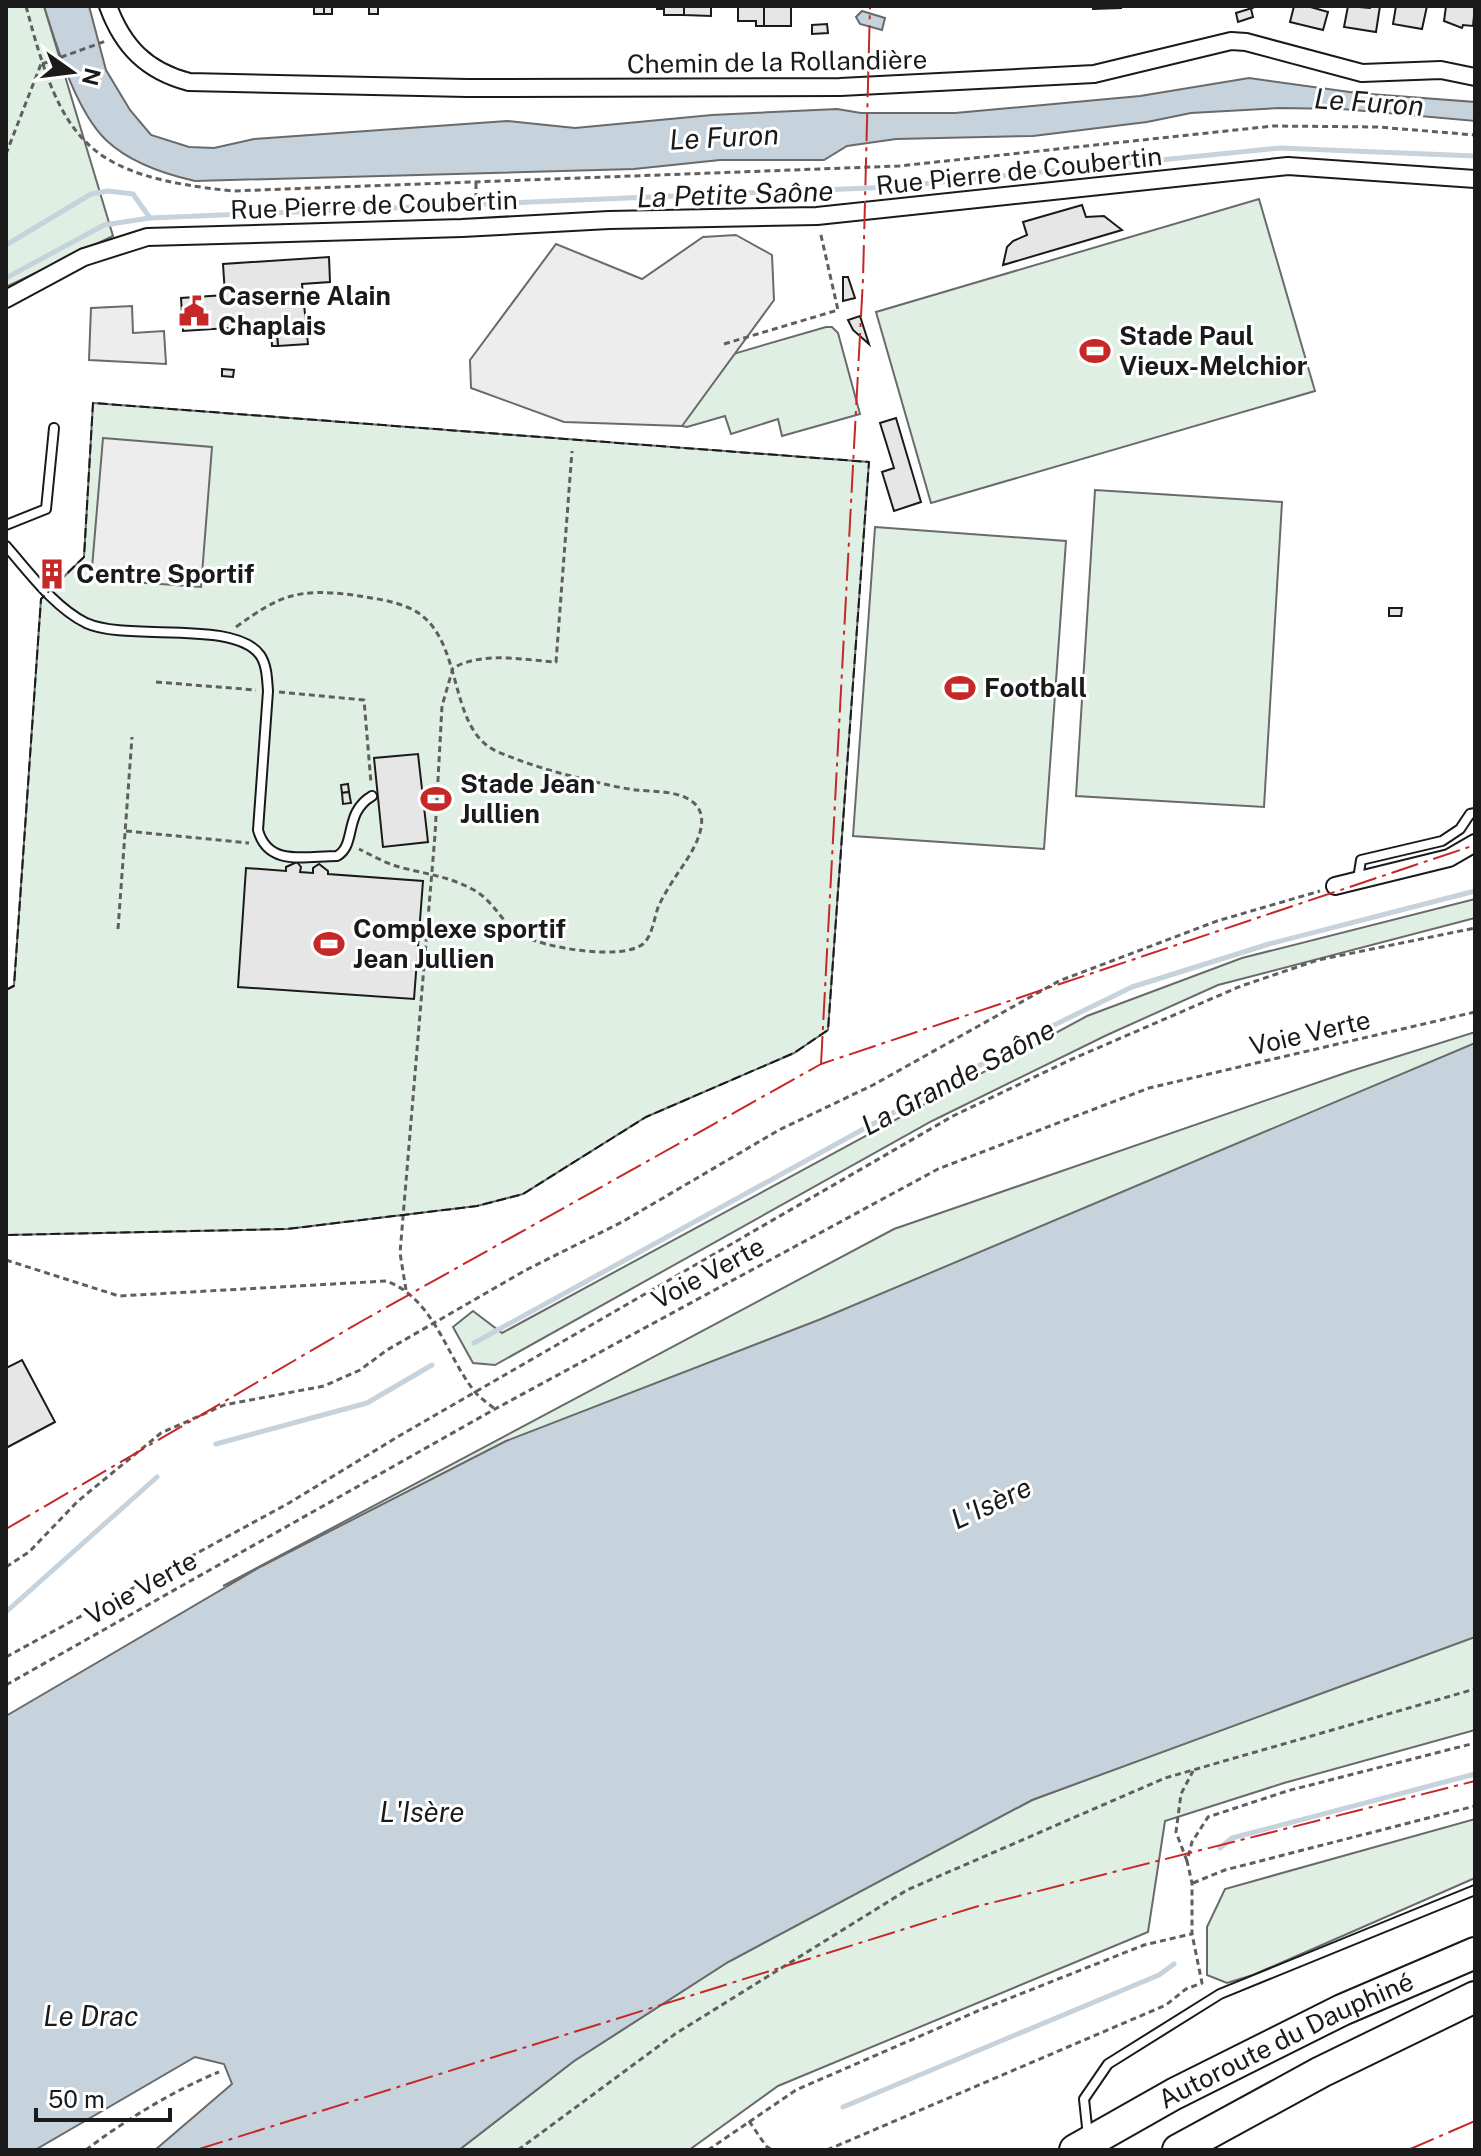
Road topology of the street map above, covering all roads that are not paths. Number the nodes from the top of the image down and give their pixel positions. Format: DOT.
graph roads {
  1 [pos="108,6"];
  2 [pos="1475,77"];
  3 [pos="1475,179"];
  4 [pos="6,299"];
  5 [pos="54,428"];
  6 [pos="6,525"];
  7 [pos="6,546"];
  8 [pos="372,796"];
  9 [pos="1475,813"];
  10 [pos="1475,843"];
  11 [pos="1358,879"];
  12 [pos="1335,886"];
  13 [pos="1475,1890"];
  14 [pos="1475,1953"];
  15 [pos="1475,1997"];
  16 [pos="1088,2142"];
  17 [pos="1178,2150"];
  1 -- 2 [label="street, Chemin de la Rollandière"];
  3 -- 4 [label="street, Rue Pierre de Coubertin"];
  5 -- 6 [label="lane"];
  7 -- 8 [label="lane"];
  9 -- 11 [label="lane"];
  10 -- 11 [label="street"];
  11 -- 12 [label="street"];
  13 -- 16 [label="lane"];
  14 -- 16 [label="highway, Autoroute du Dauphiné"];
  15 -- 17 [label="highway, Autoroute du Dauphiné"];
}
